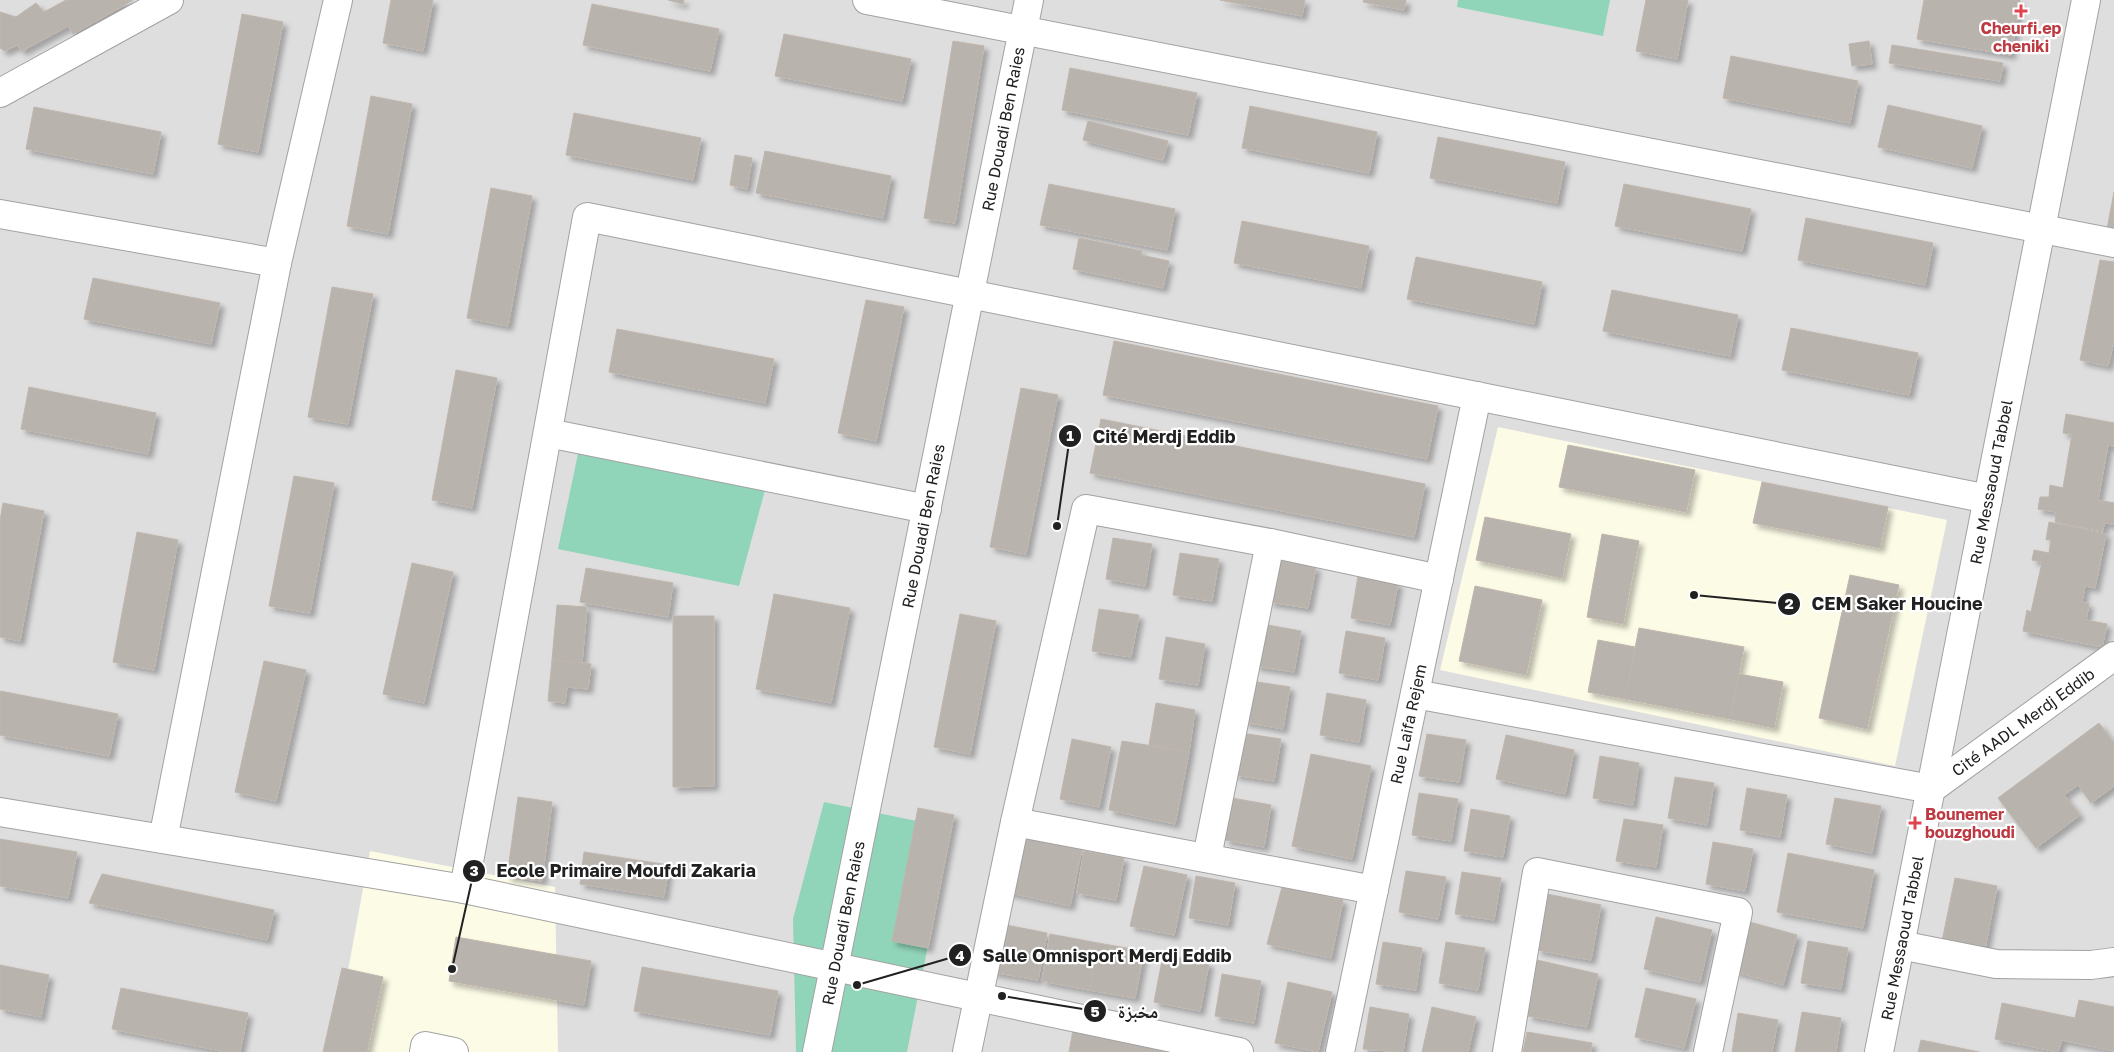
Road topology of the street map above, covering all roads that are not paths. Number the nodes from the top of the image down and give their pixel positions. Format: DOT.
graph roads {
  1 [pos="170,0"];
  2 [pos="338,0"];
  3 [pos="867,0"];
  4 [pos="1029,0"];
  5 [pos="2086,0"];
  6 [pos="1023,32"];
  7 [pos="0,93"];
  8 [pos="0,214"];
  9 [pos="2041,230"];
  10 [pos="2114,243"];
  11 [pos="277,263"];
  12 [pos="970,294"];
  13 [pos="1477,396"];
  14 [pos="548,433"];
  15 [pos="1988,500"];
  16 [pos="927,508"];
  17 [pos="1270,543"];
  18 [pos="1439,579"];
  19 [pos="2114,656"];
  20 [pos="1415,694"];
  21 [pos="1931,789"];
  22 [pos="0,812"];
  23 [pos="1015,822"];
  24 [pos="163,839"];
  25 [pos="1206,857"];
  26 [pos="464,889"];
  27 [pos="1374,890"];
  28 [pos="1900,946"];
  29 [pos="2114,962"];
  30 [pos="834,966"];
  31 [pos="978,996"];
  32 [pos="424,1052"];
  33 [pos="454,1052"];
  34 [pos="817,1052"];
  35 [pos="967,1052"];
  36 [pos="1239,1052"];
  37 [pos="1340,1052"];
  38 [pos="1507,1052"];
  39 [pos="1708,1052"];
  40 [pos="1879,1052"];
  1 -- 7 [label="street"];
  2 -- 11 [label="street"];
  3 -- 6 [label="street"];
  4 -- 6 [label="street, Rue Douadi Ben Raies"];
  5 -- 9 [label="street, Rue Messaoud Tabbel"];
  6 -- 9 [label="street"];
  6 -- 12 [label="street, Rue Douadi Ben Raies"];
  8 -- 11 [label="street"];
  9 -- 10 [label="street"];
  9 -- 15 [label="street, Rue Messaoud Tabbel"];
  11 -- 24 [label="street"];
  12 -- 13 [label="street"];
  12 -- 14 [label="street"];
  12 -- 16 [label="street, Rue Douadi Ben Raies"];
  13 -- 15 [label="street"];
  13 -- 18 [label="street, Rue Laifa Rejem"];
  14 -- 16 [label="street"];
  14 -- 26 [label="street"];
  15 -- 21 [label="street, Rue Messaoud Tabbel"];
  16 -- 30 [label="street, Rue Douadi Ben Raies"];
  17 -- 18 [label="street"];
  17 -- 23 [label="street"];
  17 -- 25 [label="street"];
  18 -- 20 [label="street, Rue Laifa Rejem"];
  19 -- 21 [label="street, Cité AADL Merdj Eddib"];
  20 -- 21 [label="street"];
  20 -- 27 [label="street, Rue Laifa Rejem"];
  21 -- 28 [label="street, Rue Messaoud Tabbel"];
  22 -- 24 [label="street"];
  23 -- 25 [label="street"];
  23 -- 31 [label="street"];
  24 -- 26 [label="street"];
  25 -- 27 [label="street"];
  26 -- 30 [label="street"];
  27 -- 37 [label="street, Rue Laifa Rejem"];
  28 -- 29 [label="street"];
  28 -- 40 [label="street, Rue Messaoud Tabbel"];
  30 -- 31 [label="street"];
  30 -- 34 [label="street, Rue Douadi Ben Raies"];
  31 -- 35 [label="street"];
  31 -- 36 [label="street"];
  32 -- 33 [label="street"];
  38 -- 39 [label="street"];
}
